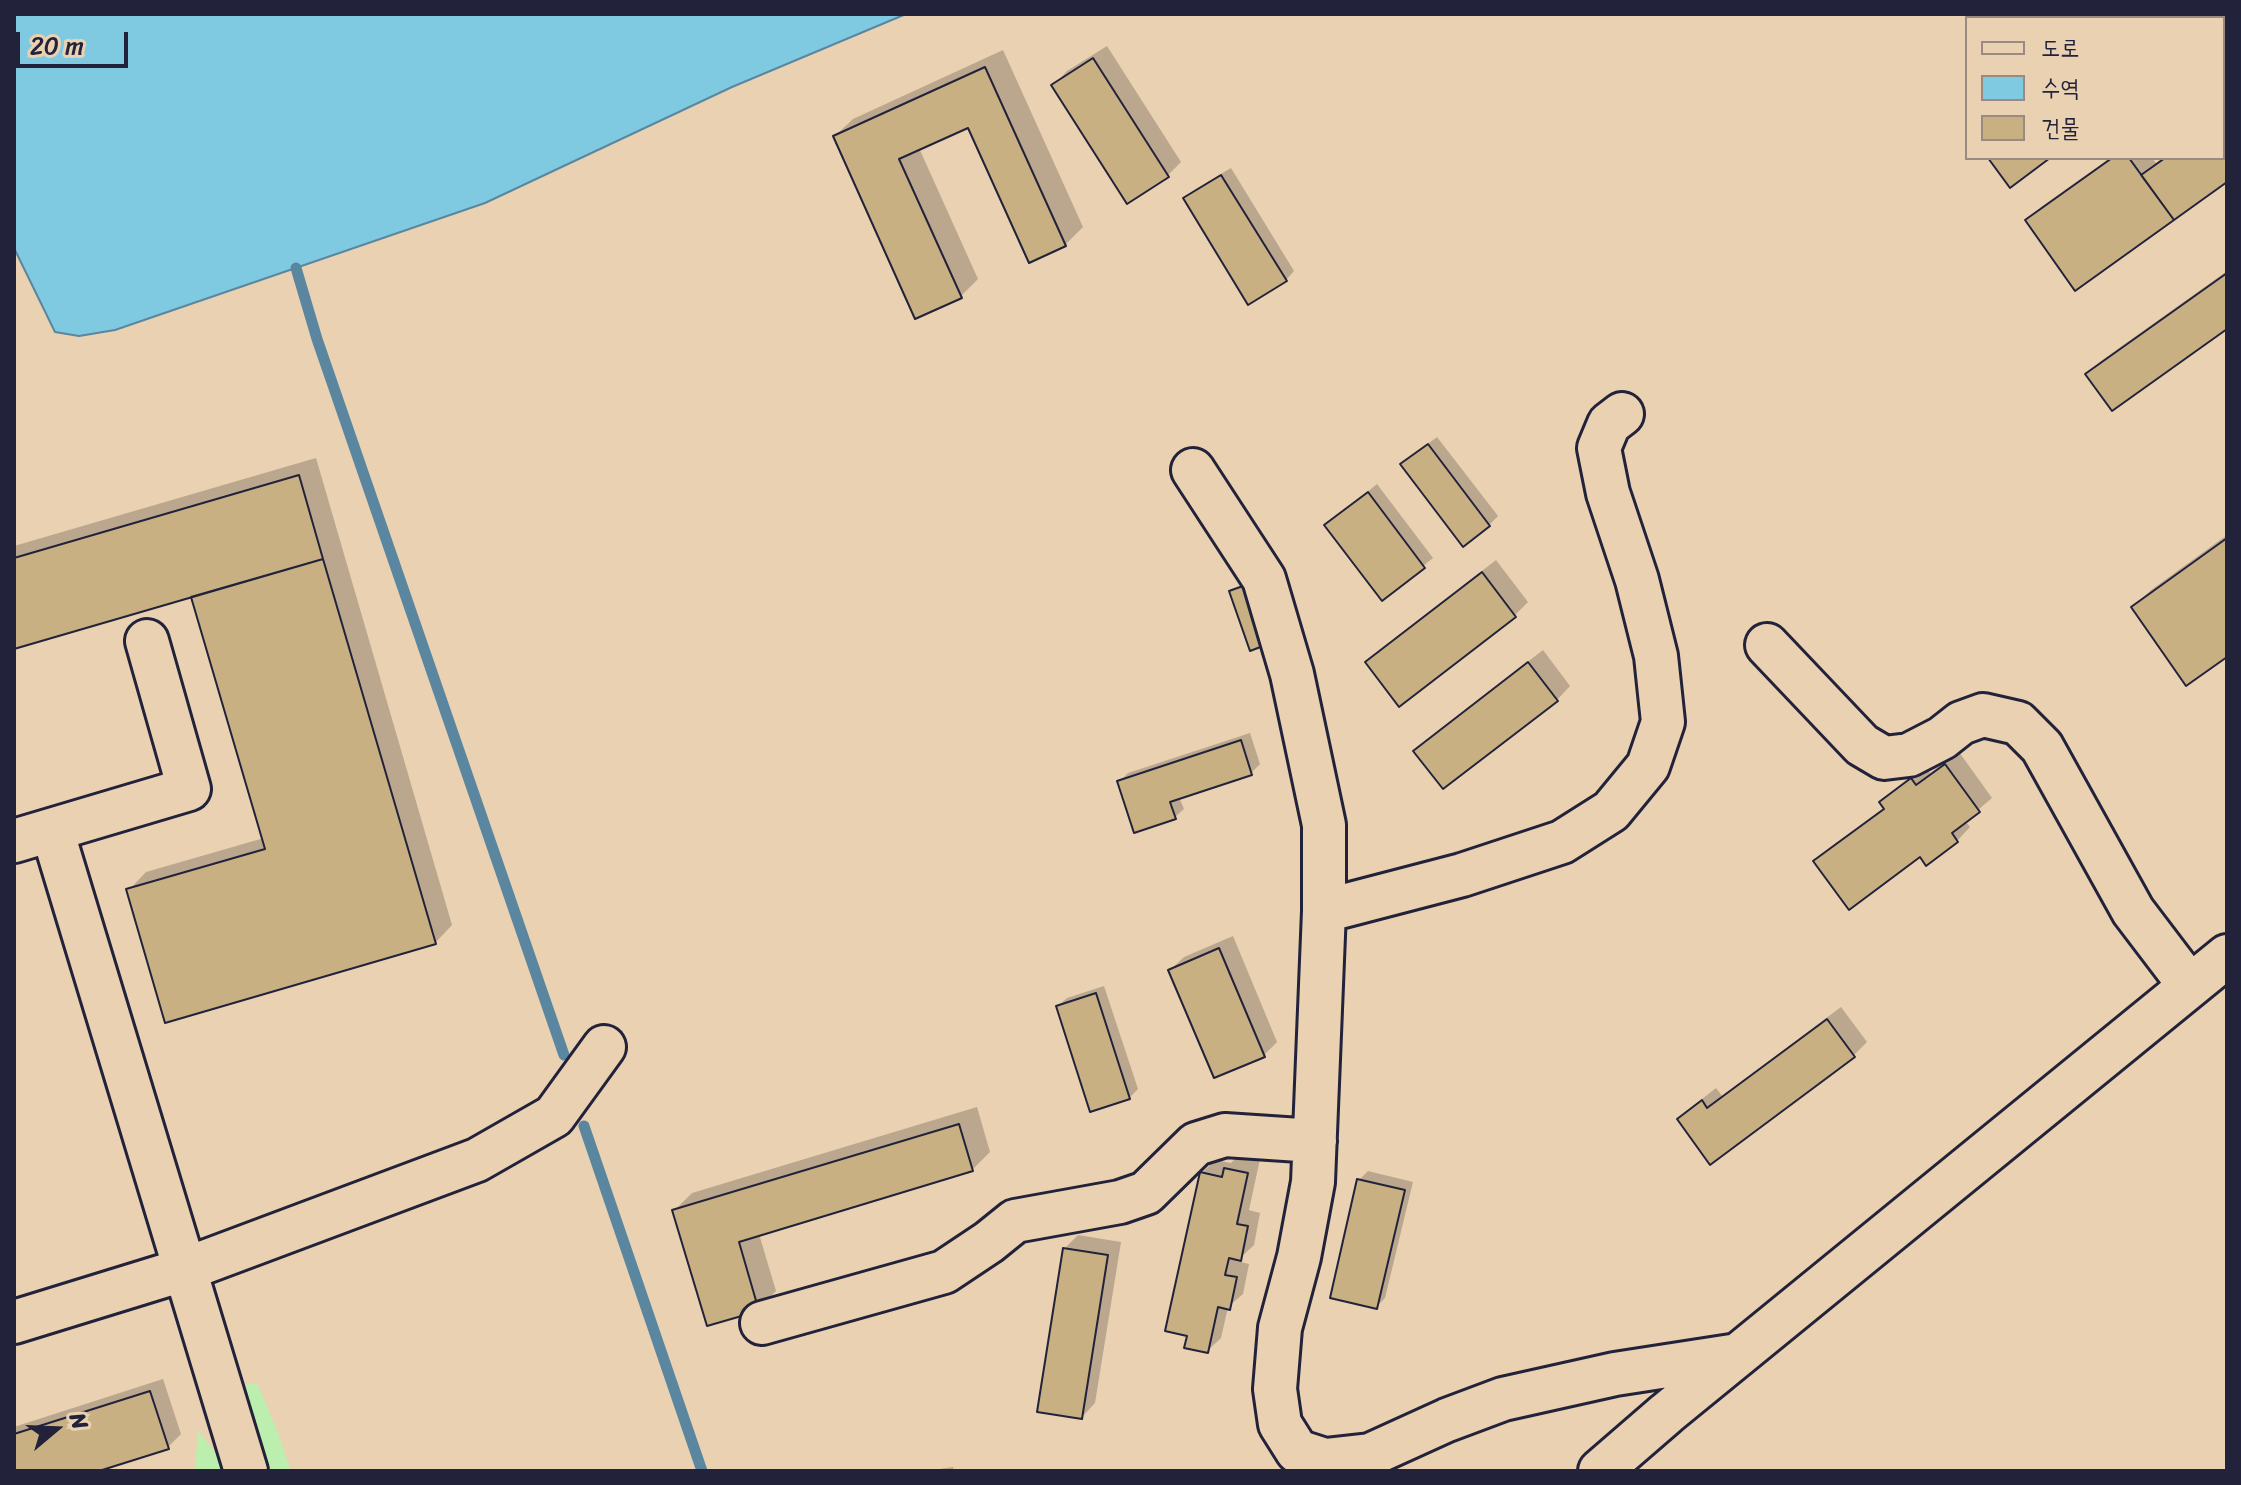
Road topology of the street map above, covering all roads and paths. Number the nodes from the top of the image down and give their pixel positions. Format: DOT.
graph roads {
  1 [pos="1622,414"];
  2 [pos="1193,470"];
  3 [pos="147,641"];
  4 [pos="1767,645"];
  5 [pos="33,835"];
  6 [pos="1324,911"];
  7 [pos="2227,956"];
  8 [pos="2190,986"];
  9 [pos="604,1047"];
  10 [pos="1315,1141"];
  11 [pos="186,1269"];
  12 [pos="14,1322"];
  13 [pos="762,1323"];
  14 [pos="1738,1355"];
  15 [pos="246,1471"];
  16 [pos="1600,1471"];
  1 -- 6 [label="street"];
  2 -- 6 [label="street"];
  3 -- 5 [label="street"];
  4 -- 8 [label="street"];
  5 -- 11 [label="street"];
  6 -- 10 [label="street"];
  7 -- 8 [label="street"];
  8 -- 14 [label="street"];
  9 -- 11 [label="street"];
  10 -- 13 [label="street"];
  10 -- 14 [label="street"];
  11 -- 12 [label="street"];
  11 -- 15 [label="street"];
  14 -- 16 [label="street"];
}
